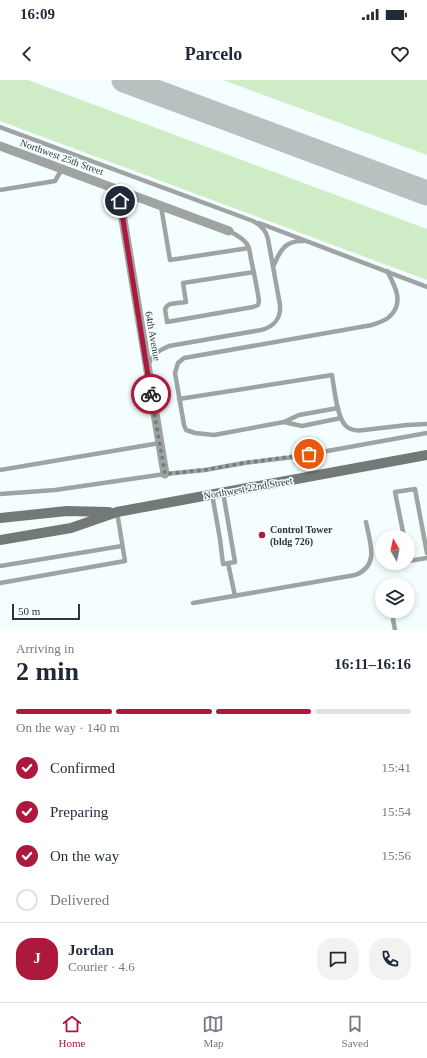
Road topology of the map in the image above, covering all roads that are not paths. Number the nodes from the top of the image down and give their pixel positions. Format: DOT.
graph roads {
  1 [pos="0,127"];
  2 [pos="0,146"];
  3 [pos="62,169"];
  4 [pos="0,190"];
  5 [pos="120,201"];
  6 [pos="160,205"];
  7 [pos="253,221"];
  8 [pos="229,231"];
  9 [pos="308,241"];
  10 [pos="249,248"];
  11 [pos="273,266"];
  12 [pos="387,271"];
  13 [pos="254,272"];
  14 [pos="427,286"];
  15 [pos="147,369"];
  16 [pos="179,399"];
  17 [pos="338,408"];
  18 [pos="341,418"];
  19 [pos="284,422"];
  20 [pos="427,424"];
  21 [pos="427,434"];
  22 [pos="160,443"];
  23 [pos="427,455"];
  24 [pos="0,470"];
  25 [pos="165,474"];
  26 [pos="218,493"];
  27 [pos="0,494"];
  28 [pos="117,512"];
  29 [pos="0,518"];
  30 [pos="366,522"];
  31 [pos="403,530"];
  32 [pos="0,540"];
  33 [pos="122,546"];
  34 [pos="427,553"];
  35 [pos="427,558"];
  36 [pos="415,560"];
  37 [pos="228,563"];
  38 [pos="0,566"];
  39 [pos="0,583"];
  40 [pos="235,596"];
  41 [pos="193,603"];
  42 [pos="393,619"];
  43 [pos="395,630"];
  1 -- 7 [label="lane"];
  2 -- 3 [label="street, Northwest 25th Street"];
  3 -- 4 [label="lane"];
  3 -- 6 [label="street, Northwest 25th Street"];
  5 -- 15 [label="street, 64th Avenue"];
  6 -- 8 [label="street, Northwest 25th Street"];
  6 -- 10 [label="lane"];
  7 -- 9 [label="lane"];
  7 -- 11 [label="lane"];
  8 -- 10 [label="lane"];
  9 -- 11 [label="lane"];
  9 -- 12 [label="lane"];
  10 -- 13 [label="lane"];
  11 -- 15 [label="lane"];
  12 -- 14 [label="lane"];
  12 -- 16 [label="lane"];
  13 -- 13 [label="lane"];
  15 -- 22 [label="street, 64th Avenue"];
  16 -- 17 [label="lane"];
  16 -- 19 [label="lane"];
  17 -- 18 [label="lane"];
  17 -- 19 [label="lane"];
  18 -- 19 [label="lane"];
  18 -- 20 [label="lane"];
  21 -- 25 [label="lane"];
  22 -- 24 [label="lane"];
  22 -- 25 [label="street, 64th Avenue"];
  23 -- 26 [label="street, Northwest 22nd Street"];
  25 -- 27 [label="lane"];
  26 -- 28 [label="street, Northwest 22nd Street"];
  26 -- 37 [label="lane"];
  26 -- 37 [label="lane"];
  28 -- 29 [label="street, Northwest 22nd Street"];
  28 -- 32 [label="street, Northwest 22nd Street"];
  28 -- 33 [label="lane"];
  30 -- 40 [label="lane"];
  31 -- 34 [label="lane"];
  33 -- 38 [label="lane"];
  33 -- 39 [label="lane"];
  35 -- 36 [label="lane"];
  37 -- 40 [label="lane"];
  40 -- 41 [label="lane"];
  42 -- 43 [label="lane"];
}
